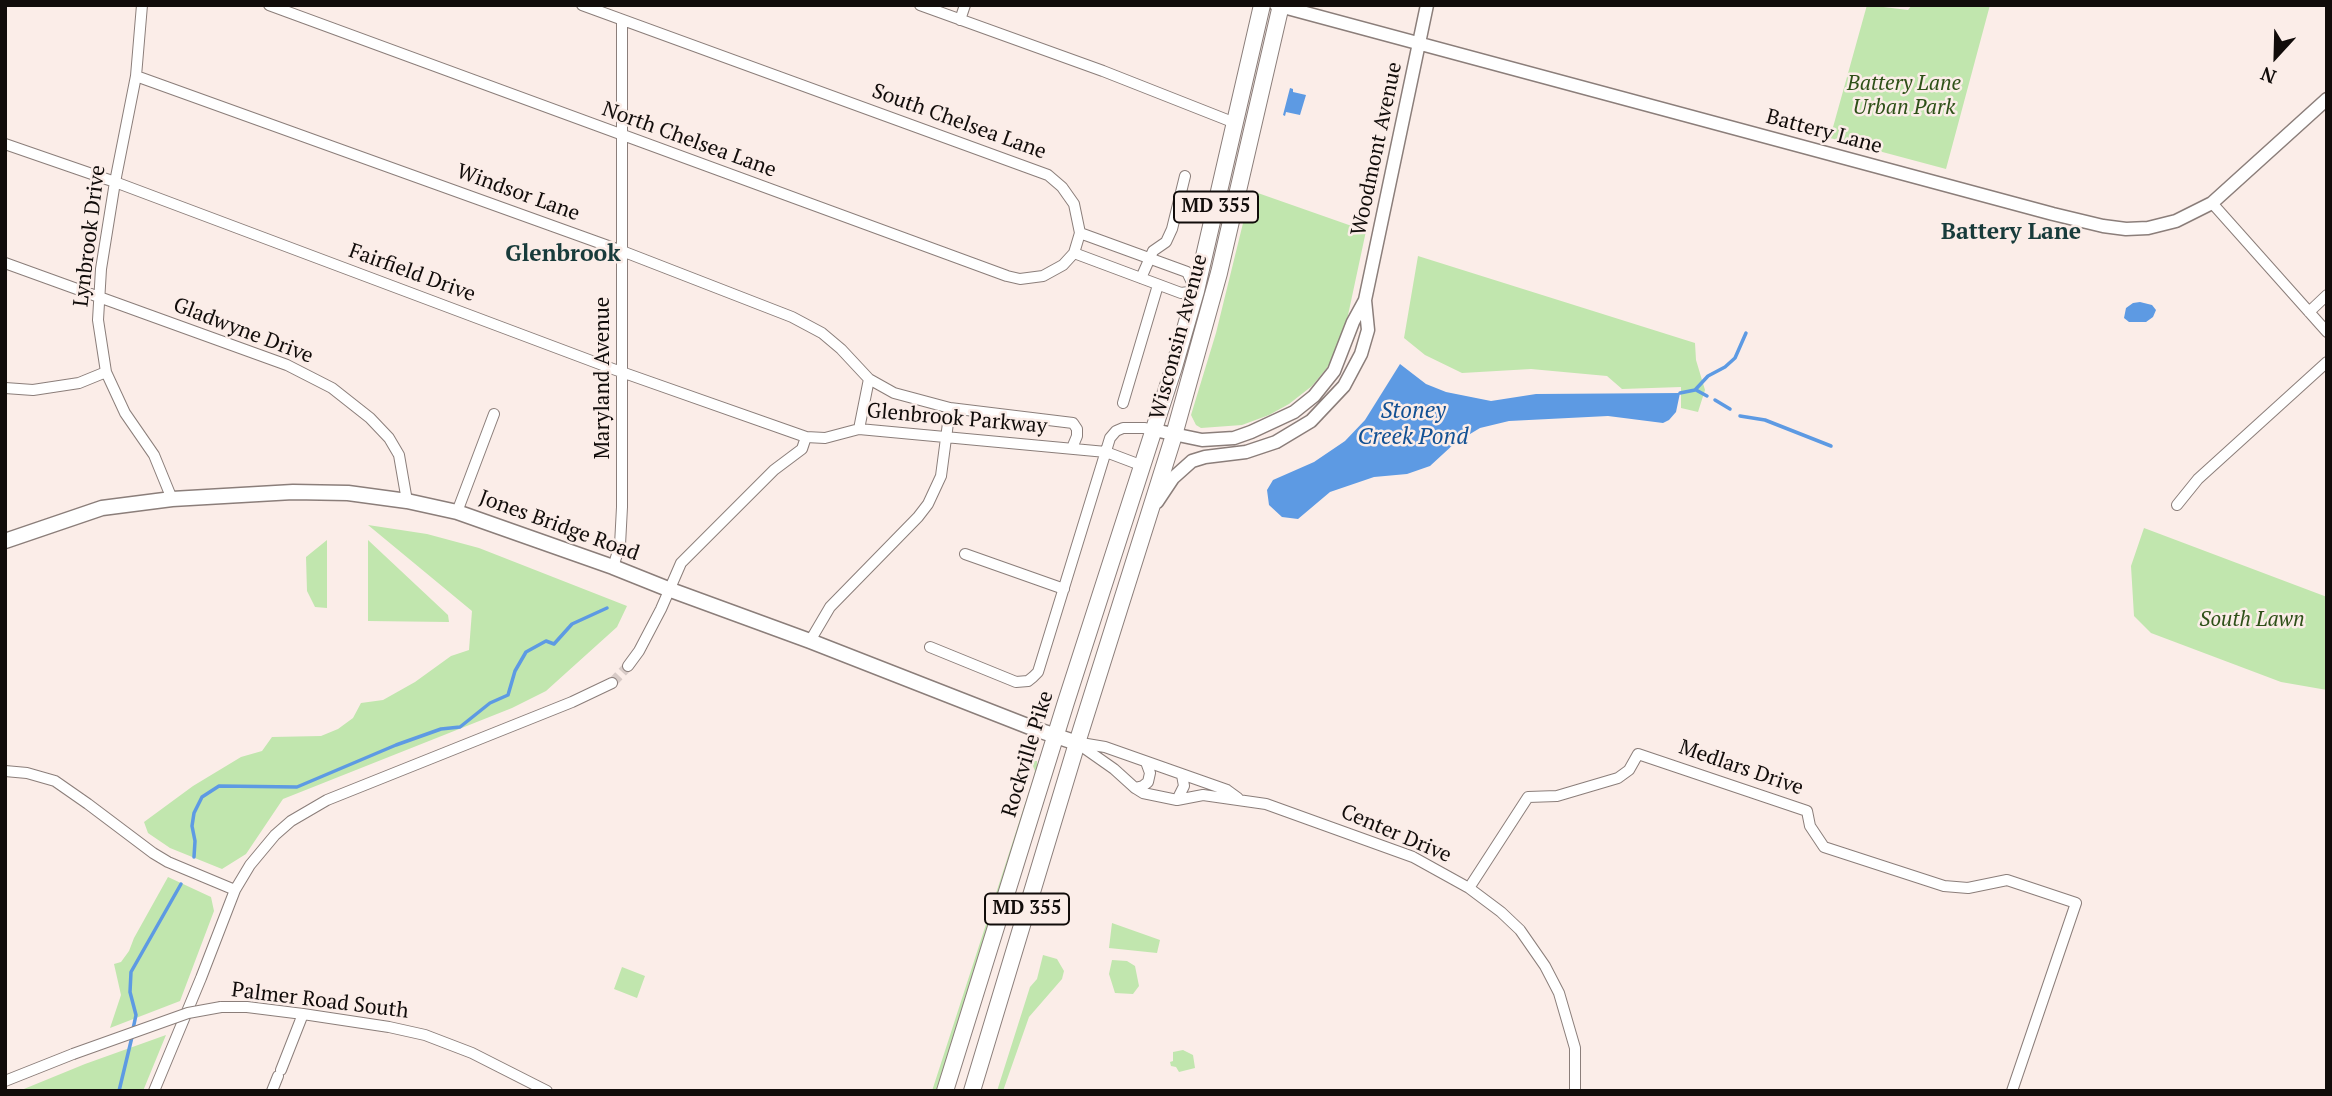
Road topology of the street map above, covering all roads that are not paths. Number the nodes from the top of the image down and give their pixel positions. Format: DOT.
graph roads {
  1 [pos="142,5"];
  2 [pos="269,5"];
  3 [pos="582,5"];
  4 [pos="920,5"];
  5 [pos="965,5"];
  6 [pos="1262,5"];
  7 [pos="1427,5"];
  8 [pos="1279,6"];
  9 [pos="622,20"];
  10 [pos="960,20"];
  11 [pos="1419,44"];
  12 [pos="136,76"];
  13 [pos="2327,99"];
  14 [pos="1235,123"];
  15 [pos="1254,129"];
  16 [pos="623,136"];
  17 [pos="5,144"];
  18 [pos="1185,176"];
  19 [pos="115,182"];
  20 [pos="2212,203"];
  21 [pos="1080,233"];
  22 [pos="622,251"];
  23 [pos="1074,253"];
  24 [pos="1149,258"];
  25 [pos="5,263"];
  26 [pos="1141,278"];
  27 [pos="1158,285"];
  28 [pos="1196,290"];
  29 [pos="1213,295"];
  30 [pos="2327,295"];
  31 [pos="99,297"];
  32 [pos="1365,300"];
  33 [pos="2309,312"];
  34 [pos="2327,332"];
  35 [pos="2327,362"];
  36 [pos="106,372"];
  37 [pos="624,372"];
  38 [pos="869,379"];
  39 [pos="5,388"];
  40 [pos="1123,402"];
  41 [pos="950,408"];
  42 [pos="494,414"];
  43 [pos="859,429"];
  44 [pos="1154,430"];
  45 [pos="1174,435"];
  46 [pos="806,437"];
  47 [pos="947,438"];
  48 [pos="1072,448"];
  49 [pos="1106,452"];
  50 [pos="1143,466"];
  51 [pos="172,499"];
  52 [pos="407,501"];
  53 [pos="2177,505"];
  54 [pos="457,512"];
  55 [pos="1147,517"];
  56 [pos="5,541"];
  57 [pos="965,554"];
  58 [pos="613,567"];
  59 [pos="668,589"];
  60 [pos="1064,589"];
  61 [pos="810,641"];
  62 [pos="930,647"];
  63 [pos="628,666"];
  64 [pos="612,682"];
  65 [pos="1056,735"];
  66 [pos="1077,743"];
  67 [pos="1146,762"];
  68 [pos="5,771"];
  69 [pos="1182,775"];
  70 [pos="1135,788"];
  71 [pos="1238,799"];
  72 [pos="1177,800"];
  73 [pos="1469,888"];
  74 [pos="235,890"];
  75 [pos="303,1014"];
  76 [pos="9,1080"];
  77 [pos="154,1091"];
  78 [pos="272,1091"];
  79 [pos="547,1091"];
  80 [pos="945,1091"];
  81 [pos="972,1091"];
  82 [pos="1575,1091"];
  83 [pos="2012,1091"];
  1 -- 12 [label="street, Lynbrook Drive"];
  2 -- 16 [label="street, North Chelsea Lane"];
  3 -- 9 [label="street, South Chelsea Lane"];
  4 -- 10 [label="street"];
  5 -- 10 [label="street"];
  6 -- 14 [label="main road, Wisconsin Avenue / MD 355"];
  7 -- 11 [label="street, Woodmont Avenue"];
  8 -- 11 [label="street, Battery Lane"];
  8 -- 15 [label="main road, Wisconsin Avenue / MD 355"];
  9 -- 16 [label="street, Maryland Avenue"];
  9 -- 21 [label="street, South Chelsea Lane"];
  10 -- 14 [label="street"];
  11 -- 20 [label="street, Battery Lane"];
  11 -- 32 [label="street, Woodmont Avenue"];
  12 -- 19 [label="street, Lynbrook Drive"];
  12 -- 22 [label="street, Windsor Lane"];
  13 -- 20 [label="street, Battery Lane"];
  14 -- 15 [label="main road"];
  14 -- 28 [label="main road, Wisconsin Avenue / MD 355"];
  15 -- 29 [label="main road, Wisconsin Avenue / MD 355"];
  16 -- 22 [label="street, Maryland Avenue"];
  16 -- 23 [label="street, North Chelsea Lane"];
  17 -- 19 [label="street, Fairfield Drive"];
  18 -- 24 [label="street"];
  19 -- 31 [label="street, Lynbrook Drive"];
  19 -- 37 [label="street, Fairfield Drive"];
  20 -- 33 [label="street"];
  21 -- 23 [label="street"];
  21 -- 24 [label="street"];
  22 -- 37 [label="street, Maryland Avenue"];
  22 -- 38 [label="street, Windsor Lane"];
  23 -- 26 [label="street"];
  24 -- 26 [label="street"];
  24 -- 28 [label="street"];
  25 -- 31 [label="street, Gladwyne Drive"];
  26 -- 27 [label="street"];
  27 -- 28 [label="street"];
  27 -- 40 [label="street"];
  28 -- 29 [label="main road"];
  28 -- 44 [label="main road, Wisconsin Avenue / MD 355"];
  29 -- 45 [label="main road, Wisconsin Avenue / MD 355"];
  30 -- 33 [label="street"];
  31 -- 36 [label="street, Lynbrook Drive"];
  31 -- 52 [label="street, Gladwyne Drive"];
  32 -- 45 [label="street, Woodmont Avenue"];
  32 -- 55 [label="street, Woodmont Avenue"];
  33 -- 34 [label="street"];
  35 -- 53 [label="street"];
  36 -- 39 [label="street"];
  36 -- 51 [label="street, Lynbrook Drive"];
  37 -- 46 [label="street, Fairfield Drive"];
  37 -- 58 [label="street, Maryland Avenue"];
  38 -- 41 [label="street, Windsor Lane"];
  38 -- 43 [label="street"];
  41 -- 47 [label="street"];
  41 -- 48 [label="street, Windsor Lane"];
  42 -- 54 [label="street"];
  43 -- 46 [label="street, Glenbrook Parkway"];
  43 -- 47 [label="street, Glenbrook Parkway"];
  44 -- 45 [label="street, Woodmont Avenue"];
  44 -- 49 [label="street"];
  44 -- 50 [label="main road, Rockville Pike / MD 355"];
  45 -- 55 [label="main road, Rockville Pike / MD 355"];
  46 -- 59 [label="street"];
  47 -- 48 [label="street, Glenbrook Parkway"];
  47 -- 61 [label="street"];
  48 -- 49 [label="street, Glenbrook Parkway"];
  49 -- 50 [label="street, Glenbrook Parkway"];
  49 -- 60 [label="street"];
  50 -- 65 [label="main road, Rockville Pike / MD 355"];
  51 -- 52 [label="main road, Jones Bridge Road"];
  51 -- 56 [label="main road, Jones Bridge Road"];
  52 -- 54 [label="main road, Jones Bridge Road"];
  54 -- 58 [label="main road, Jones Bridge Road"];
  55 -- 66 [label="main road, Rockville Pike / MD 355"];
  57 -- 60 [label="street"];
  58 -- 59 [label="main road, Jones Bridge Road"];
  59 -- 61 [label="main road, Jones Bridge Road"];
  59 -- 63 [label="street"];
  60 -- 62 [label="street"];
  61 -- 65 [label="main road, Jones Bridge Road"];
  64 -- 74 [label="street"];
  65 -- 66 [label="main road, Jones Bridge Road"];
  65 -- 80 [label="main road, Rockville Pike / MD 355"];
  66 -- 67 [label="street, Center Drive"];
  66 -- 70 [label="street, Center Drive"];
  66 -- 81 [label="main road, Rockville Pike / MD 355"];
  67 -- 69 [label="street, Center Drive"];
  67 -- 70 [label="street"];
  68 -- 74 [label="street"];
  69 -- 71 [label="street, Center Drive"];
  69 -- 72 [label="street"];
  70 -- 72 [label="street, Center Drive"];
  71 -- 72 [label="street, Center Drive"];
  71 -- 73 [label="street, Center Drive"];
  73 -- 82 [label="street, Center Drive"];
  73 -- 83 [label="street, Medlars Drive"];
  74 -- 77 [label="street"];
  75 -- 76 [label="street, Palmer Road South, bridge"];
  75 -- 78 [label="street"];
  75 -- 79 [label="street, Palmer Road South"];
}
